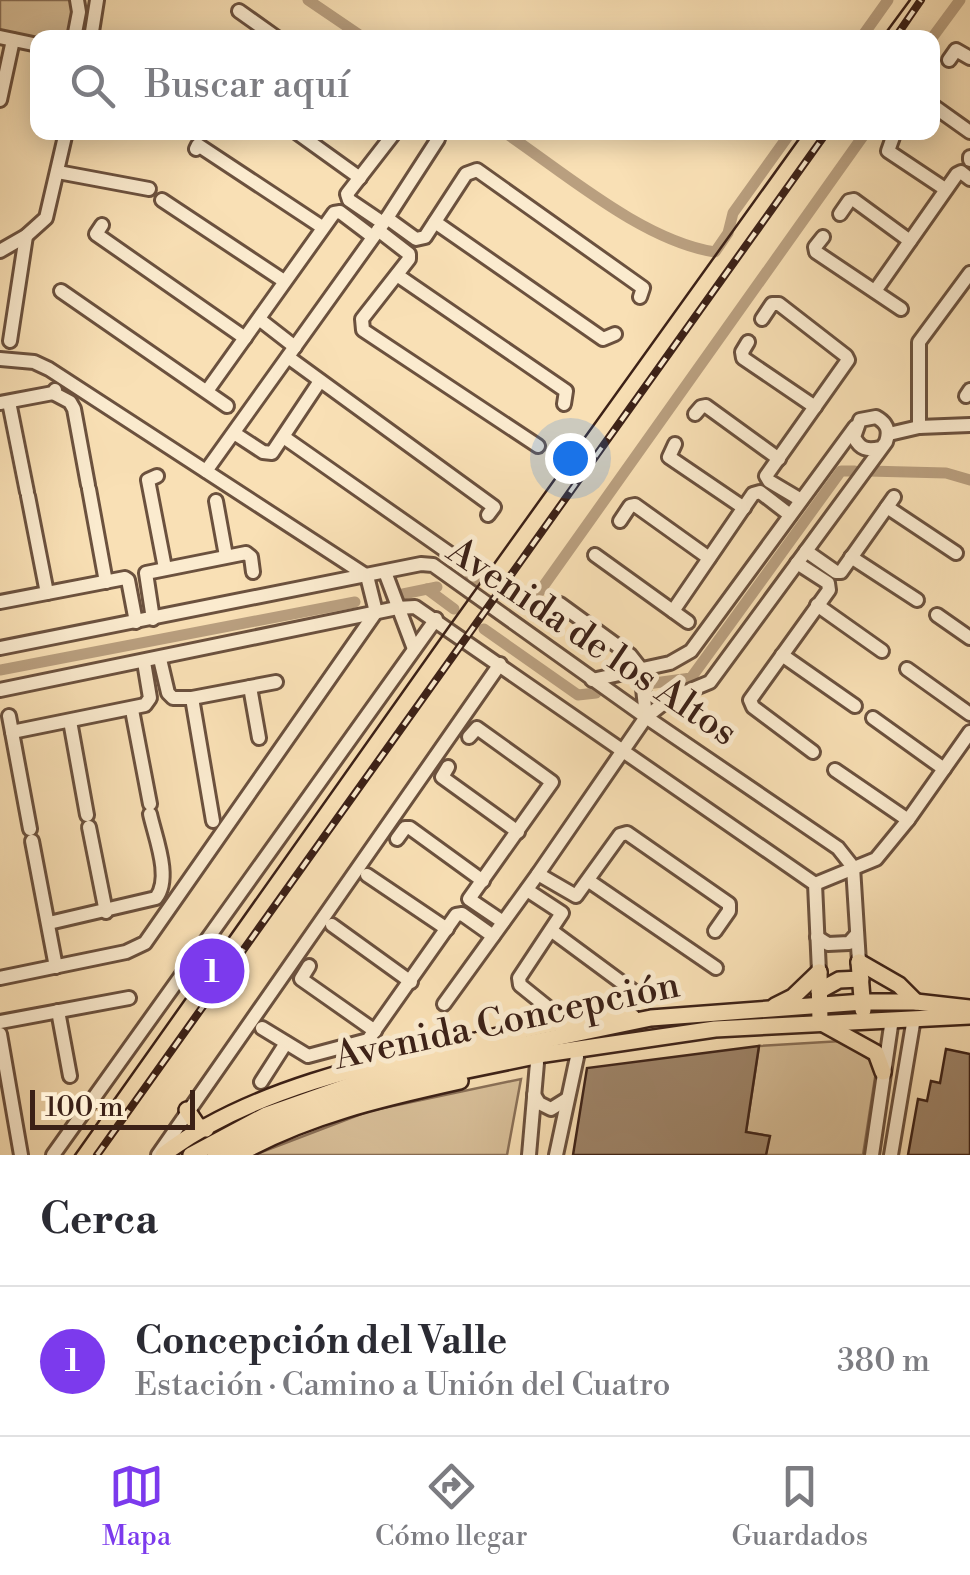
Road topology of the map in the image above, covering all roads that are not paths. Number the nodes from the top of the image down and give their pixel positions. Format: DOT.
graph roads {
  1 [pos="78,0"];
  2 [pos="97,0"];
  3 [pos="239,12"];
  4 [pos="76,30"];
  5 [pos="91,30"];
  6 [pos="265,30"];
  7 [pos="7,38"];
  8 [pos="970,58"];
  9 [pos="949,60"];
  10 [pos="0,100"];
  11 [pos="940,111"];
  12 [pos="970,132"];
  13 [pos="64,140"];
  14 [pos="307,140"];
  15 [pos="388,140"];
  16 [pos="437,140"];
  17 [pos="892,140"];
  18 [pos="196,149"];
  19 [pos="58,172"];
  20 [pos="360,178"];
  21 [pos="970,179"];
  22 [pos="149,189"];
  23 [pos="945,190"];
  24 [pos="162,200"];
  25 [pos="840,214"];
  26 [pos="435,222"];
  27 [pos="102,225"];
  28 [pos="322,227"];
  29 [pos="380,227"];
  30 [pos="26,236"];
  31 [pos="823,236"];
  32 [pos="910,241"];
  33 [pos="0,251"];
  34 [pos="970,273"];
  35 [pos="397,275"];
  36 [pos="284,281"];
  37 [pos="61,290"];
  38 [pos="875,291"];
  39 [pos="640,297"];
  40 [pos="901,309"];
  41 [pos="258,319"];
  42 [pos="762,319"];
  43 [pos="615,334"];
  44 [pos="245,338"];
  45 [pos="10,341"];
  46 [pos="748,342"];
  47 [pos="292,352"];
  48 [pos="0,360"];
  49 [pos="62,377"];
  50 [pos="320,380"];
  51 [pos="206,391"];
  52 [pos="52,393"];
  53 [pos="5,402"];
  54 [pos="564,404"];
  55 [pos="227,406"];
  56 [pos="815,407"];
  57 [pos="694,414"];
  58 [pos="970,424"];
  59 [pos="855,427"];
  60 [pos="918,427"];
  61 [pos="234,433"];
  62 [pos="888,434"];
  63 [pos="284,438"];
  64 [pos="675,444"];
  65 [pos="538,446"];
  66 [pos="880,448"];
  67 [pos="779,459"];
  68 [pos="206,472"];
  69 [pos="157,476"];
  70 [pos="801,500"];
  71 [pos="216,501"];
  72 [pos="744,508"];
  73 [pos="488,515"];
  74 [pos="790,515"];
  75 [pos="620,520"];
  76 [pos="464,551"];
  77 [pos="806,551"];
  78 [pos="956,553"];
  79 [pos="595,555"];
  80 [pos="226,556"];
  81 [pos="851,557"];
  82 [pos="709,558"];
  83 [pos="797,564"];
  84 [pos="166,568"];
  85 [pos="253,572"];
  86 [pos="385,572"];
  87 [pos="367,576"];
  88 [pos="106,582"];
  89 [pos="46,593"];
  90 [pos="916,600"];
  91 [pos="0,602"];
  92 [pos="560,604"];
  93 [pos="817,605"];
  94 [pos="397,608"];
  95 [pos="673,611"];
  96 [pos="376,612"];
  97 [pos="936,615"];
  98 [pos="153,619"];
  99 [pos="436,619"];
  100 [pos="136,622"];
  101 [pos="688,622"];
  102 [pos="970,638"];
  103 [pos="0,648"];
  104 [pos="414,650"];
  105 [pos="882,651"];
  106 [pos="782,655"];
  107 [pos="160,659"];
  108 [pos="144,662"];
  109 [pos="500,664"];
  110 [pos="907,669"];
  111 [pos="641,670"];
  112 [pos="592,680"];
  113 [pos="276,682"];
  114 [pos="250,687"];
  115 [pos="0,690"];
  116 [pos="192,698"];
  117 [pos="854,706"];
  118 [pos="132,710"];
  119 [pos="970,714"];
  120 [pos="9,716"];
  121 [pos="646,718"];
  122 [pos="872,718"];
  123 [pos="70,721"];
  124 [pos="12,732"];
  125 [pos="970,732"];
  126 [pos="469,737"];
  127 [pos="259,738"];
  128 [pos="624,750"];
  129 [pos="814,752"];
  130 [pos="448,767"];
  131 [pos="944,769"];
  132 [pos="835,770"];
  133 [pos="214,820"];
  134 [pos="908,820"];
  135 [pos="518,832"];
  136 [pos="397,839"];
  137 [pos="852,867"];
  138 [pos="538,874"];
  139 [pos="367,875"];
  140 [pos="483,881"];
  141 [pos="589,881"];
  142 [pos="815,884"];
  143 [pos="527,890"];
  144 [pos="106,912"];
  145 [pos="503,922"];
  146 [pos="48,924"];
  147 [pos="332,925"];
  148 [pos="447,930"];
  149 [pos="715,931"];
  150 [pos="552,932"];
  151 [pos="858,934"];
  152 [pos="492,936"];
  153 [pos="817,937"];
  154 [pos="859,962"];
  155 [pos="309,966"];
  156 [pos="56,967"];
  157 [pos="716,968"];
  158 [pos="819,972"];
  159 [pos="0,978"];
  160 [pos="861,979"];
  161 [pos="411,982"];
  162 [pos="640,996"];
  163 [pos="128,998"];
  164 [pos="819,998"];
  165 [pos="893,1001"];
  166 [pos="862,1002"];
  167 [pos="444,1004"];
  168 [pos="768,1009"];
  169 [pos="552,1010"];
  170 [pos="915,1010"];
  171 [pos="58,1012"];
  172 [pos="970,1012"];
  173 [pos="651,1018"];
  174 [pos="892,1018"];
  175 [pos="864,1019"];
  176 [pos="0,1022"];
  177 [pos="820,1022"];
  178 [pos="262,1028"];
  179 [pos="375,1030"];
  180 [pos="0,1034"];
  181 [pos="654,1038"];
  182 [pos="286,1043"];
  183 [pos="577,1057"];
  184 [pos="537,1063"];
  185 [pos="883,1072"];
  186 [pos="70,1076"];
  187 [pos="261,1082"];
  188 [pos="534,1095"];
  189 [pos="568,1099"];
  190 [pos="188,1110"];
  191 [pos="206,1129"];
  192 [pos="24,1150"];
  193 [pos="166,1153"];
  194 [pos="192,1154"];
  195 [pos="53,1155"];
  196 [pos="216,1155"];
  197 [pos="237,1155"];
  198 [pos="528,1155"];
  199 [pos="556,1155"];
  200 [pos="872,1155"];
  201 [pos="891,1155"];
  1 -- 4 [label="street"];
  2 -- 5 [label="street"];
  3 -- 6 [label="street"];
  7 -- 10 [label="street"];
  8 -- 9 [label="street"];
  11 -- 12 [label="street"];
  13 -- 19 [label="street"];
  14 -- 20 [label="street"];
  15 -- 20 [label="street"];
  16 -- 29 [label="street"];
  17 -- 23 [label="street"];
  18 -- 28 [label="street"];
  19 -- 22 [label="street"];
  19 -- 30 [label="street"];
  20 -- 29 [label="street"];
  21 -- 23 [label="street"];
  23 -- 32 [label="street"];
  24 -- 36 [label="street"];
  25 -- 32 [label="street"];
  26 -- 29 [label="street"];
  26 -- 39 [label="street"];
  26 -- 43 [label="street"];
  27 -- 44 [label="street"];
  28 -- 29 [label="street"];
  28 -- 36 [label="street"];
  29 -- 35 [label="street"];
  29 -- 47 [label="street"];
  30 -- 33 [label="street"];
  30 -- 45 [label="street"];
  31 -- 38 [label="street"];
  32 -- 38 [label="street"];
  34 -- 60 [label="street"];
  35 -- 54 [label="street"];
  35 -- 65 [label="street"];
  36 -- 41 [label="street"];
  37 -- 51 [label="street"];
  38 -- 40 [label="street"];
  41 -- 44 [label="street"];
  41 -- 47 [label="street"];
  42 -- 56 [label="street"];
  44 -- 51 [label="street"];
  46 -- 56 [label="street"];
  47 -- 50 [label="street"];
  47 -- 61 [label="street"];
  48 -- 49 [label="street"];
  49 -- 52 [label="street"];
  49 -- 68 [label="street"];
  50 -- 63 [label="street"];
  50 -- 73 [label="street"];
  51 -- 55 [label="street"];
  52 -- 53 [label="street"];
  52 -- 88 [label="street"];
  53 -- 89 [label="street"];
  56 -- 67 [label="street"];
  57 -- 67 [label="street"];
  58 -- 60 [label="street"];
  59 -- 62 [label="street"];
  59 -- 66 [label="street"];
  59 -- 70 [label="street"];
  60 -- 62 [label="street"];
  61 -- 63 [label="street"];
  61 -- 68 [label="street"];
  62 -- 66 [label="street"];
  63 -- 76 [label="street"];
  64 -- 72 [label="street"];
  66 -- 77 [label="street"];
  67 -- 70 [label="street"];
  68 -- 87 [label="street"];
  69 -- 84 [label="street"];
  70 -- 74 [label="street"];
  71 -- 80 [label="street"];
  72 -- 74 [label="street"];
  72 -- 82 [label="street"];
  74 -- 111 [label="street"];
  75 -- 82 [label="street"];
  77 -- 81 [label="street"];
  77 -- 83 [label="street"];
  78 -- 81 [label="street"];
  79 -- 95 [label="street"];
  80 -- 84 [label="street"];
  80 -- 85 [label="street"];
  81 -- 90 [label="street"];
  82 -- 95 [label="street"];
  83 -- 93 [label="street"];
  83 -- 121 [label="street"];
  84 -- 98 [label="street"];
  86 -- 87 [label="street, Avenida de los Altos"];
  86 -- 94 [label="street"];
  86 -- 112 [label="street, Avenida de los Altos"];
  87 -- 96 [label="street"];
  87 -- 98 [label="street, Avenida de los Altos"];
  88 -- 89 [label="street"];
  88 -- 100 [label="street"];
  89 -- 91 [label="street"];
  92 -- 111 [label="street"];
  93 -- 105 [label="street"];
  93 -- 106 [label="street"];
  94 -- 96 [label="street, Avenida de los Altos"];
  94 -- 99 [label="street, Avenida de los Altos"];
  94 -- 104 [label="street"];
  95 -- 101 [label="street"];
  96 -- 107 [label="street, Avenida de los Altos"];
  96 -- 156 [label="street"];
  97 -- 102 [label="street"];
  98 -- 100 [label="street, Avenida de los Altos"];
  99 -- 104 [label="street"];
  99 -- 109 [label="street, Avenida de los Altos"];
  100 -- 103 [label="street, Avenida de los Altos"];
  104 -- 195 [label="street"];
  106 -- 117 [label="street"];
  106 -- 129 [label="street"];
  107 -- 108 [label="street, Avenida de los Altos"];
  107 -- 116 [label="street"];
  108 -- 115 [label="street, Avenida de los Altos"];
  108 -- 118 [label="street"];
  109 -- 128 [label="street, Avenida de los Altos"];
  109 -- 190 [label="street"];
  110 -- 119 [label="street"];
  111 -- 112 [label="street"];
  111 -- 121 [label="street"];
  112 -- 121 [label="street, Avenida de los Altos"];
  113 -- 114 [label="street"];
  114 -- 116 [label="street"];
  114 -- 127 [label="street"];
  116 -- 133 [label="street"];
  118 -- 123 [label="street"];
  118 -- 144 [label="street"];
  120 -- 124 [label="street"];
  121 -- 128 [label="street"];
  121 -- 137 [label="street, Avenida de los Altos"];
  122 -- 131 [label="street"];
  123 -- 124 [label="street"];
  123 -- 144 [label="street"];
  124 -- 146 [label="street"];
  125 -- 131 [label="street"];
  126 -- 135 [label="street"];
  128 -- 138 [label="street"];
  128 -- 142 [label="street, Avenida de los Altos"];
  130 -- 135 [label="street"];
  131 -- 134 [label="street"];
  132 -- 134 [label="street"];
  134 -- 137 [label="street"];
  135 -- 140 [label="street"];
  136 -- 140 [label="street"];
  137 -- 142 [label="street"];
  137 -- 151 [label="street"];
  138 -- 141 [label="street"];
  138 -- 143 [label="street"];
  139 -- 148 [label="street"];
  140 -- 145 [label="street"];
  141 -- 149 [label="street"];
  141 -- 157 [label="street"];
  142 -- 153 [label="street"];
  143 -- 145 [label="street"];
  143 -- 150 [label="street"];
  144 -- 146 [label="street"];
  145 -- 152 [label="street"];
  146 -- 156 [label="street"];
  147 -- 161 [label="street"];
  148 -- 152 [label="street"];
  148 -- 161 [label="street"];
  150 -- 162 [label="street"];
  150 -- 169 [label="street"];
  151 -- 153 [label="street"];
  151 -- 154 [label="street"];
  152 -- 167 [label="street"];
  153 -- 158 [label="street"];
  154 -- 160 [label="main road"];
  154 -- 170 [label="main road"];
  155 -- 179 [label="street"];
  156 -- 159 [label="street"];
  158 -- 164 [label="main road"];
  158 -- 168 [label="main road"];
  160 -- 164 [label="main road"];
  160 -- 166 [label="main road"];
  161 -- 179 [label="street"];
  163 -- 171 [label="street"];
  164 -- 166 [label="main road, Avenida Concepción"];
  164 -- 168 [label="main road, Avenida Concepción"];
  164 -- 177 [label="main road"];
  165 -- 166 [label="main road, Avenida Concepción"];
  165 -- 170 [label="main road, Avenida Concepción"];
  165 -- 174 [label="main road"];
  166 -- 175 [label="main road"];
  168 -- 173 [label="main road, Avenida Concepción"];
  170 -- 172 [label="main road, Avenida Concepción"];
  170 -- 174 [label="main road, Avenida Concepción"];
  170 -- 201 [label="street"];
  171 -- 176 [label="street"];
  171 -- 186 [label="street"];
  173 -- 191 [label="main road"];
  173 -- 194 [label="main road, Avenida Concepción"];
  174 -- 175 [label="main road, Avenida Concepción"];
  174 -- 185 [label="street"];
  175 -- 177 [label="main road, Avenida Concepción"];
  177 -- 181 [label="main road, Avenida Concepción"];
  177 -- 185 [label="main road"];
  178 -- 182 [label="street"];
  179 -- 182 [label="street"];
  180 -- 192 [label="street"];
  181 -- 183 [label="main road"];
  181 -- 196 [label="main road, Avenida Concepción"];
  182 -- 187 [label="street"];
  183 -- 184 [label="main road"];
  183 -- 189 [label="street"];
  184 -- 188 [label="street"];
  184 -- 197 [label="main road"];
  185 -- 200 [label="street"];
  188 -- 189 [label="street"];
  188 -- 198 [label="street"];
  189 -- 199 [label="street"];
  190 -- 191 [label="main road"];
  190 -- 193 [label="street"];
  191 -- 193 [label="main road"];
}
